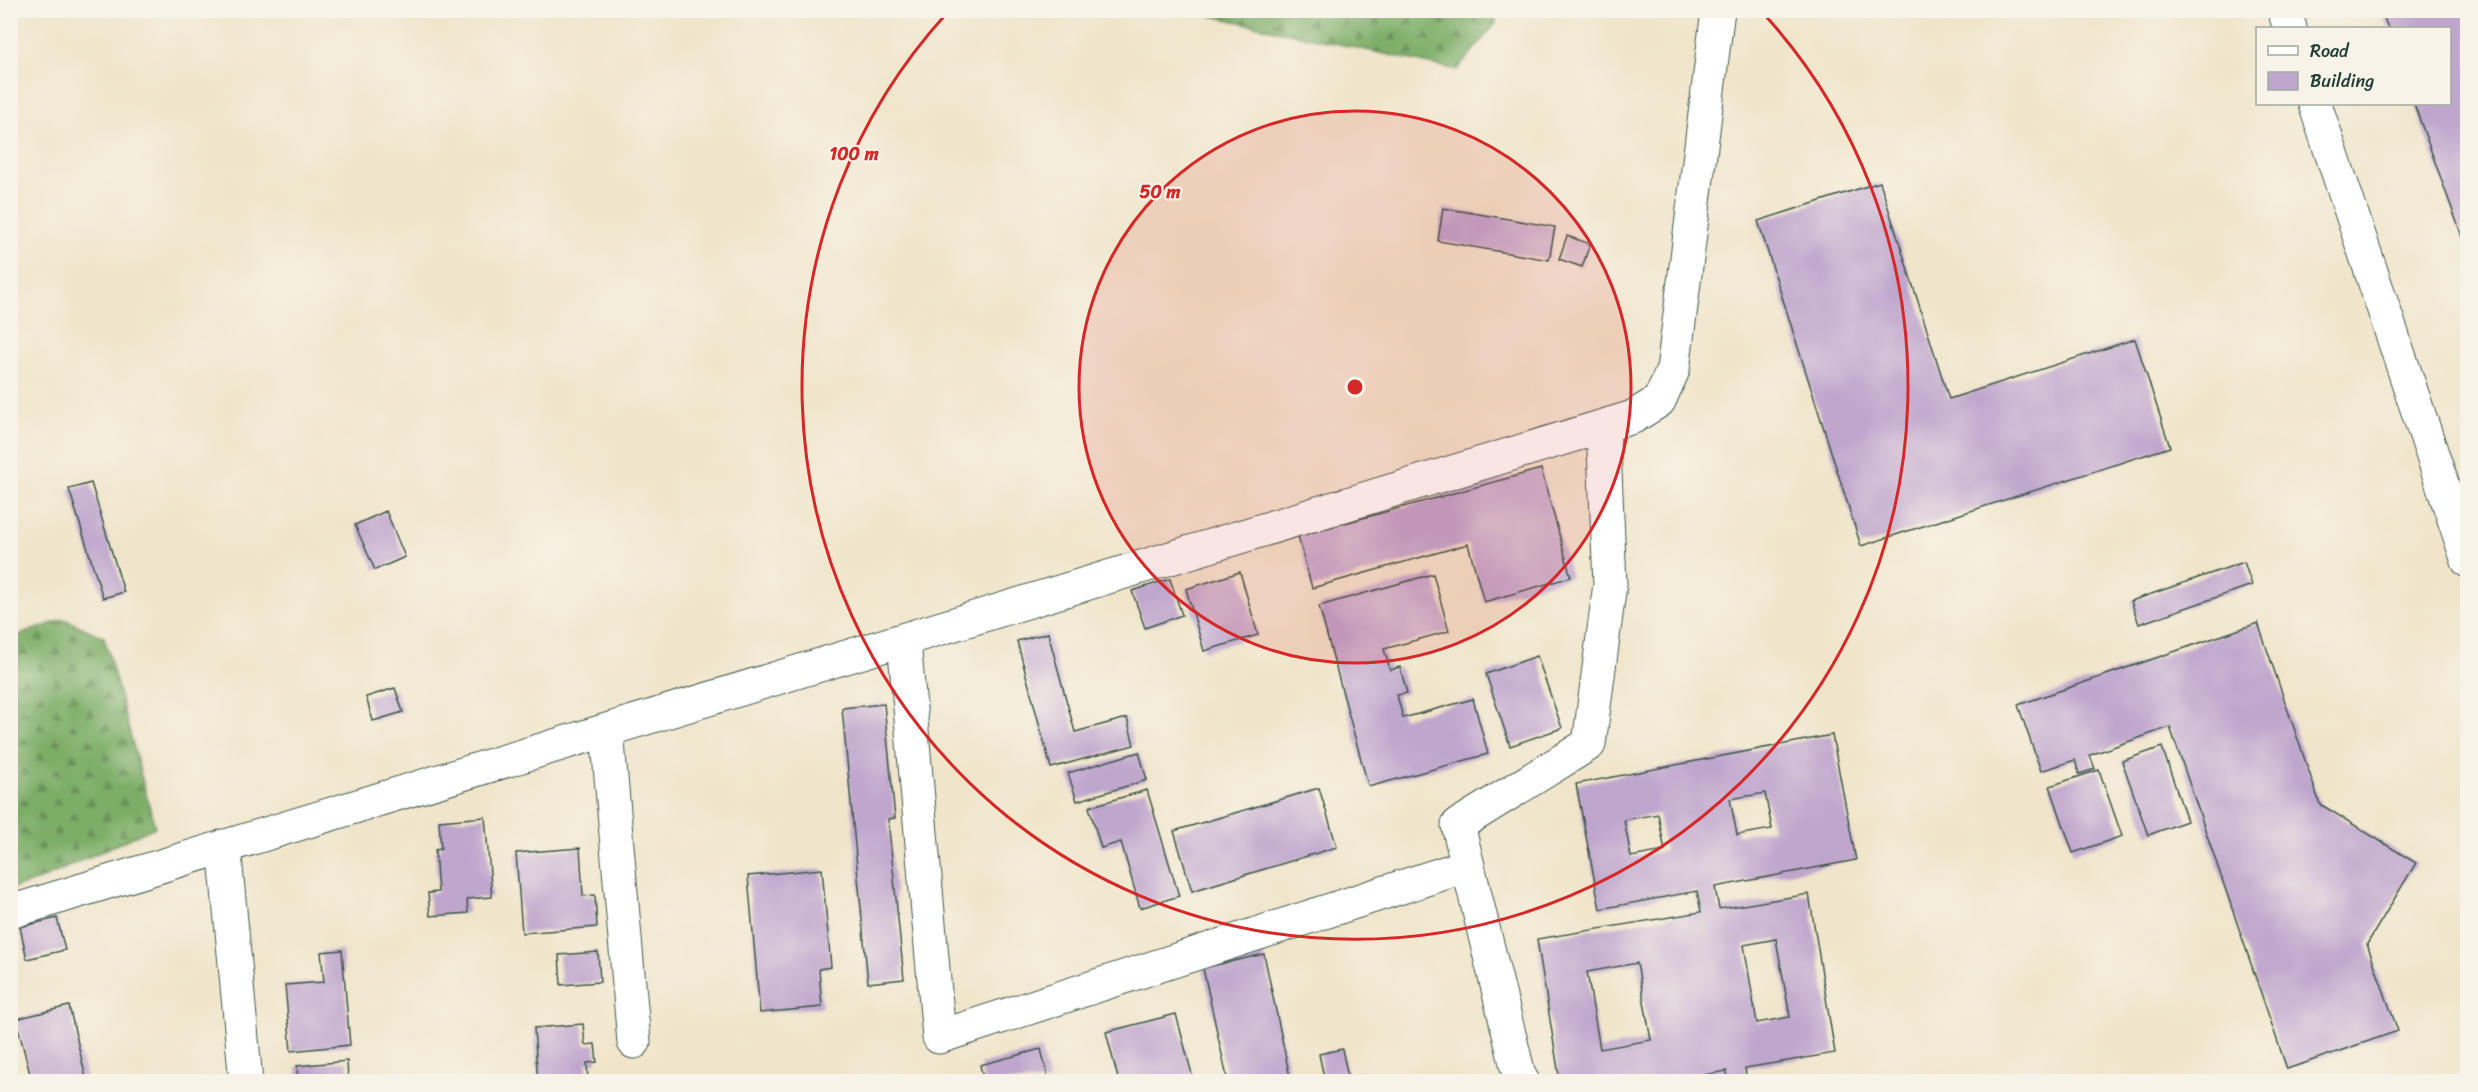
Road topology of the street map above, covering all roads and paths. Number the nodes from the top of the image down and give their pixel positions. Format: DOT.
graph roads {
  1 [pos="1718,10"];
  2 [pos="2284,10"];
  3 [pos="2290,27"];
  4 [pos="2315,105"];
  5 [pos="1603,426"];
  6 [pos="2468,561"];
  7 [pos="904,640"];
  8 [pos="607,731"];
  9 [pos="224,846"];
  10 [pos="1466,866"];
  11 [pos="10,912"];
  12 [pos="634,1042"];
  13 [pos="246,1082"];
  14 [pos="1523,1082"];
  1 -- 5 [label="street"];
  2 -- 3 [label="street"];
  4 -- 6 [label="street"];
  5 -- 7 [label="street"];
  5 -- 10 [label="street"];
  7 -- 8 [label="street"];
  7 -- 10 [label="street"];
  8 -- 9 [label="street"];
  8 -- 12 [label="street"];
  9 -- 11 [label="street"];
  9 -- 13 [label="street"];
  10 -- 14 [label="street"];
}
